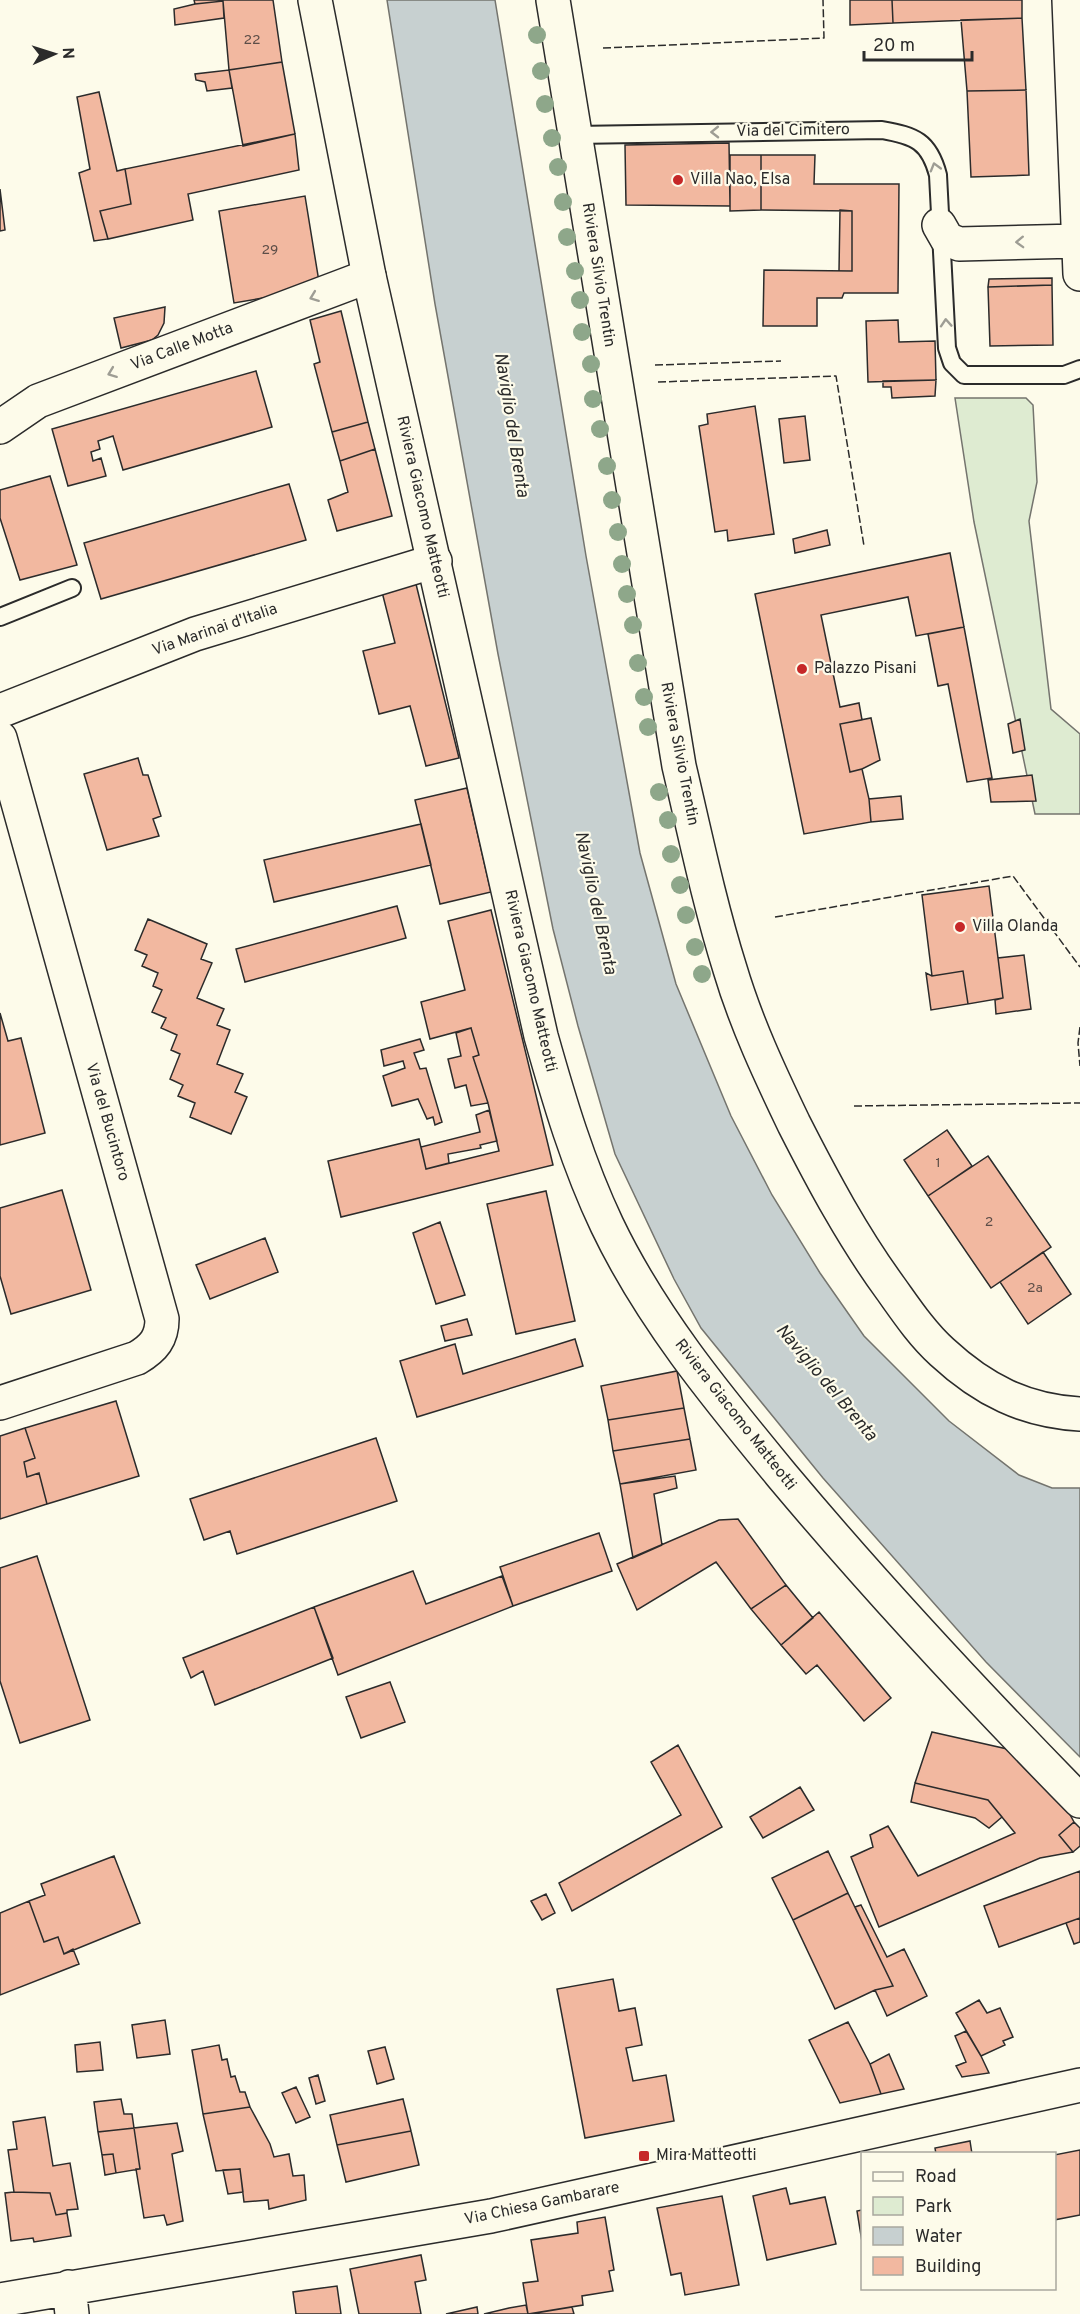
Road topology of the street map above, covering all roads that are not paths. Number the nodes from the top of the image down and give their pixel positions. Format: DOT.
graph roads {
  1 [pos="315,0"];
  2 [pos="553,0"];
  3 [pos="1069,0"];
  4 [pos="575,135"];
  5 [pos="939,225"];
  6 [pos="1078,241"];
  7 [pos="1080,274"];
  8 [pos="369,276"];
  9 [pos="1080,369"];
  10 [pos="0,427"];
  11 [pos="435,561"];
  12 [pos="72,588"];
  13 [pos="0,617"];
  14 [pos="0,711"];
  15 [pos="0,738"];
  16 [pos="0,1402"];
  17 [pos="1080,1414"];
  18 [pos="1080,1801"];
  19 [pos="1080,2085"];
  20 [pos="0,2300"];
  21 [pos="70,2301"];
  1 -- 8 [label="street, Riviera Giacomo Matteotti"];
  2 -- 4 [label="street, Riviera Silvio Trentin"];
  3 -- 6 [label="street"];
  5 -- 4 [label="lane, Via del Cimitero, one-way"];
  4 -- 17 [label="street, Riviera Silvio Trentin"];
  6 -- 5 [label="street, one-way"];
  9 -- 5 [label="lane, Via del Cimitero, one-way"];
  6 -- 7 [label="street"];
  8 -- 10 [label="street, Via Calle Motta, one-way"];
  8 -- 11 [label="street, Riviera Giacomo Matteotti"];
  11 -- 14 [label="street, Via Marinai d'Italia"];
  11 -- 18 [label="street, Riviera Giacomo Matteotti"];
  12 -- 13 [label="lane"];
  15 -- 16 [label="street, Via del Bucintoro"];
  19 -- 21 [label="street, Via Chiesa Gambarare"];
  20 -- 21 [label="street, Via Chiesa Gambarare"];
}
